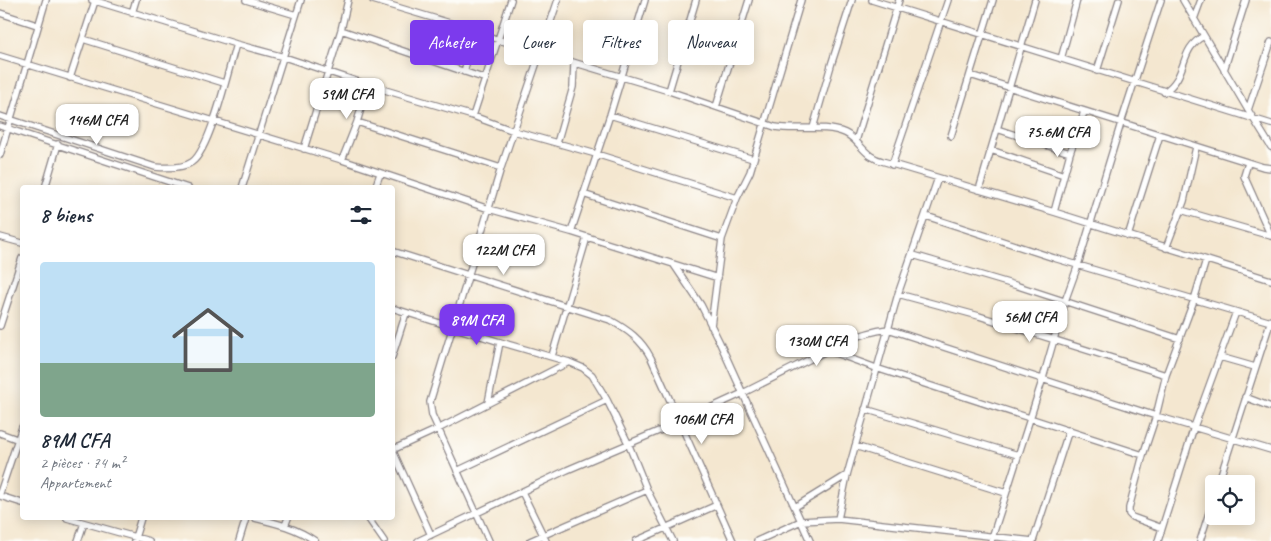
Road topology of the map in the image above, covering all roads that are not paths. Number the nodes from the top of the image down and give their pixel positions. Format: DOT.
graph roads {
  1 [pos="46,0"];
  2 [pos="136,0"];
  3 [pos="246,0"];
  4 [pos="301,0"];
  5 [pos="348,0"];
  6 [pos="373,0"];
  7 [pos="511,0"];
  8 [pos="558,0"];
  9 [pos="645,0"];
  10 [pos="696,0"];
  11 [pos="749,0"];
  12 [pos="801,0"];
  13 [pos="852,0"];
  14 [pos="872,0"];
  15 [pos="899,0"];
  16 [pos="948,0"];
  17 [pos="993,0"];
  18 [pos="1035,0"];
  19 [pos="1077,0"];
  20 [pos="1119,0"];
  21 [pos="1162,0"];
  22 [pos="1183,0"];
  23 [pos="1201,0"];
  24 [pos="1246,0"];
  25 [pos="95,1"];
  26 [pos="897,8"];
  27 [pos="0,13"];
  28 [pos="132,13"];
  29 [pos="296,15"];
  30 [pos="1194,19"];
  31 [pos="439,20"];
  32 [pos="551,20"];
  33 [pos="690,20"];
  34 [pos="743,20"];
  35 [pos="941,22"];
  36 [pos="37,25"];
  37 [pos="341,30"];
  38 [pos="982,35"];
  39 [pos="1204,36"];
  40 [pos="494,38"];
  41 [pos="83,39"];
  42 [pos="498,40"];
  43 [pos="504,42"];
  44 [pos="1271,42"];
  45 [pos="236,44"];
  46 [pos="1021,47"];
  47 [pos="0,56"];
  48 [pos="284,58"];
  49 [pos="1061,59"];
  50 [pos="574,63"];
  51 [pos="27,64"];
  52 [pos="466,65"];
  53 [pos="536,65"];
  54 [pos="676,65"];
  55 [pos="729,65"];
  56 [pos="1224,70"];
  57 [pos="1097,71"];
  58 [pos="328,72"];
  59 [pos="464,72"];
  60 [pos="970,75"];
  61 [pos="620,77"];
  62 [pos="70,78"];
  63 [pos="486,79"];
  64 [pos="224,83"];
  65 [pos="1135,83"];
  66 [pos="368,86"];
  67 [pos="1009,88"];
  68 [pos="668,91"];
  69 [pos="1164,92"];
  70 [pos="716,107"];
  71 [pos="1248,110"];
  72 [pos="1084,112"];
  73 [pos="610,115"];
  74 [pos="0,116"];
  75 [pos="473,116"];
  76 [pos="11,119"];
  77 [pos="1254,119"];
  78 [pos="213,121"];
  79 [pos="357,122"];
  80 [pos="764,123"];
  81 [pos="1121,123"];
  82 [pos="1271,124"];
  83 [pos="0,126"];
  84 [pos="8,128"];
  85 [pos="813,128"];
  86 [pos="997,129"];
  87 [pos="514,130"];
  88 [pos="258,135"];
  89 [pos="1160,135"];
  90 [pos="951,136"];
  91 [pos="856,141"];
  92 [pos="557,143"];
  93 [pos="58,144"];
  94 [pos="1271,146"];
  95 [pos="1196,147"];
  96 [pos="304,149"];
  97 [pos="991,150"];
  98 [pos="1070,153"];
  99 [pos="596,154"];
  100 [pos="0,155"];
  101 [pos="752,159"];
  102 [pos="342,160"];
  103 [pos="1248,163"];
  104 [pos="892,165"];
  105 [pos="501,168"];
  106 [pos="1271,168"];
  107 [pos="380,174"];
  108 [pos="1064,175"];
  109 [pos="938,178"];
  110 [pos="46,185"];
  111 [pos="179,185"];
  112 [pos="243,185"];
  113 [pos="376,185"];
  114 [pos="979,190"];
  115 [pos="583,194"];
  116 [pos="737,198"];
  117 [pos="489,210"];
  118 [pos="1181,210"];
  119 [pos="1054,212"];
  120 [pos="926,216"];
  121 [pos="1091,224"];
  122 [pos="571,232"];
  123 [pos="1128,236"];
  124 [pos="1271,236"];
  125 [pos="0,237"];
  126 [pos="587,237"];
  127 [pos="722,239"];
  128 [pos="20,242"];
  129 [pos="1166,248"];
  130 [pos="395,252"];
  131 [pos="913,255"];
  132 [pos="1206,260"];
  133 [pos="20,264"];
  134 [pos="674,265"];
  135 [pos="1078,265"];
  136 [pos="468,275"];
  137 [pos="718,278"];
  138 [pos="1271,280"];
  139 [pos="898,294"];
  140 [pos="1194,300"];
  141 [pos="1064,301"];
  142 [pos="567,306"];
  143 [pos="395,309"];
  144 [pos="1236,312"];
  145 [pos="406,313"];
  146 [pos="1271,321"];
  147 [pos="0,326"];
  148 [pos="712,326"];
  149 [pos="452,328"];
  150 [pos="888,329"];
  151 [pos="1180,338"];
  152 [pos="1054,340"];
  153 [pos="500,342"];
  154 [pos="395,348"];
  155 [pos="827,350"];
  156 [pos="552,356"];
  157 [pos="1220,357"];
  158 [pos="569,362"];
  159 [pos="1255,367"];
  160 [pos="876,368"];
  161 [pos="1166,375"];
  162 [pos="1043,378"];
  163 [pos="743,393"];
  164 [pos="1245,397"];
  165 [pos="607,400"];
  166 [pos="488,403"];
  167 [pos="1271,407"];
  168 [pos="865,409"];
  169 [pos="1156,416"];
  170 [pos="1030,418"];
  171 [pos="680,422"];
  172 [pos="1194,427"];
  173 [pos="438,429"];
  174 [pos="1069,430"];
  175 [pos="0,433"];
  176 [pos="1231,439"];
  177 [pos="20,440"];
  178 [pos="628,443"];
  179 [pos="854,446"];
  180 [pos="395,448"];
  181 [pos="1271,450"];
  182 [pos="395,454"];
  183 [pos="1018,455"];
  184 [pos="1143,455"];
  185 [pos="457,471"];
  186 [pos="847,475"];
  187 [pos="1221,475"];
  188 [pos="647,490"];
  189 [pos="522,492"];
  190 [pos="1006,493"];
  191 [pos="0,495"];
  192 [pos="20,502"];
  193 [pos="717,505"];
  194 [pos="795,507"];
  195 [pos="476,514"];
  196 [pos="838,519"];
  197 [pos="74,520"];
  198 [pos="140,520"];
  199 [pos="245,520"];
  200 [pos="262,520"];
  201 [pos="287,520"];
  202 [pos="369,520"];
  203 [pos="801,521"];
  204 [pos="84,523"];
  205 [pos="1205,525"];
  206 [pos="285,526"];
  207 [pos="666,527"];
  208 [pos="1162,528"];
  209 [pos="431,535"];
  210 [pos="545,538"];
  211 [pos="134,539"];
  212 [pos="992,539"];
  213 [pos="78,541"];
  214 [pos="149,541"];
  215 [pos="239,541"];
  216 [pos="315,541"];
  217 [pos="384,541"];
  218 [pos="418,541"];
  219 [pos="489,541"];
  220 [pos="530,541"];
  221 [pos="636,541"];
  222 [pos="673,541"];
  223 [pos="733,541"];
  224 [pos="757,541"];
  225 [pos="810,541"];
  226 [pos="1033,541"];
  227 [pos="1158,541"];
  228 [pos="1200,541"];
  1 -- 36 [label="street"];
  2 -- 28 [label="street"];
  3 -- 29 [label="street"];
  4 -- 29 [label="street"];
  5 -- 37 [label="street"];
  6 -- 31 [label="street"];
  7 -- 42 [label="street"];
  8 -- 32 [label="street"];
  9 -- 61 [label="street"];
  10 -- 33 [label="street"];
  11 -- 34 [label="street"];
  12 -- 80 [label="street"];
  13 -- 85 [label="street"];
  14 -- 26 [label="street"];
  15 -- 26 [label="street"];
  16 -- 35 [label="street"];
  17 -- 38 [label="street"];
  18 -- 46 [label="street"];
  19 -- 49 [label="street"];
  20 -- 57 [label="street"];
  21 -- 65 [label="street"];
  22 -- 30 [label="street"];
  23 -- 30 [label="street"];
  24 -- 56 [label="street"];
  25 -- 28 [label="street"];
  25 -- 41 [label="street"];
  26 -- 35 [label="street"];
  26 -- 91 [label="street"];
  27 -- 36 [label="street"];
  28 -- 45 [label="street"];
  29 -- 48 [label="street"];
  30 -- 39 [label="street"];
  35 -- 38 [label="street"];
  35 -- 104 [label="street"];
  36 -- 51 [label="street"];
  37 -- 58 [label="street"];
  37 -- 59 [label="street"];
  38 -- 46 [label="street"];
  38 -- 60 [label="street"];
  39 -- 56 [label="street"];
  39 -- 69 [label="street"];
  40 -- 42 [label="street"];
  41 -- 62 [label="street"];
  41 -- 64 [label="street"];
  42 -- 43 [label="street"];
  42 -- 63 [label="street"];
  44 -- 71 [label="street"];
  45 -- 48 [label="street"];
  45 -- 64 [label="street"];
  46 -- 49 [label="street"];
  46 -- 67 [label="street"];
  47 -- 51 [label="street"];
  48 -- 58 [label="street"];
  48 -- 88 [label="street"];
  49 -- 57 [label="street"];
  50 -- 61 [label="street"];
  50 -- 92 [label="street"];
  51 -- 62 [label="street"];
  51 -- 76 [label="street"];
  52 -- 59 [label="street"];
  53 -- 87 [label="street"];
  54 -- 68 [label="street"];
  55 -- 70 [label="street"];
  56 -- 71 [label="street"];
  57 -- 65 [label="street"];
  58 -- 66 [label="street"];
  58 -- 96 [label="street"];
  59 -- 63 [label="street"];
  60 -- 67 [label="street"];
  60 -- 90 [label="street"];
  61 -- 68 [label="street"];
  61 -- 73 [label="street"];
  62 -- 78 [label="street"];
  63 -- 75 [label="street"];
  64 -- 78 [label="street"];
  65 -- 69 [label="street"];
  65 -- 81 [label="street"];
  66 -- 75 [label="street"];
  66 -- 79 [label="street"];
  67 -- 72 [label="street"];
  67 -- 86 [label="street"];
  68 -- 70 [label="street"];
  69 -- 77 [label="street"];
  70 -- 80 [label="street"];
  71 -- 77 [label="street"];
  72 -- 81 [label="street"];
  72 -- 98 [label="street"];
  73 -- 99 [label="street"];
  73 -- 101 [label="street"];
  74 -- 76 [label="street"];
  75 -- 87 [label="street"];
  76 -- 78 [label="street"];
  76 -- 84 [label="street"];
  77 -- 82 [label="street"];
  77 -- 94 [label="street"];
  78 -- 88 [label="street"];
  79 -- 102 [label="street"];
  79 -- 105 [label="street"];
  80 -- 85 [label="street"];
  80 -- 101 [label="street"];
  81 -- 89 [label="street"];
  81 -- 121 [label="street"];
  83 -- 84 [label="street"];
  84 -- 93 [label="street"];
  84 -- 100 [label="street"];
  85 -- 91 [label="street"];
  86 -- 97 [label="street"];
  86 -- 98 [label="street"];
  87 -- 92 [label="street"];
  87 -- 105 [label="street"];
  88 -- 96 [label="street"];
  88 -- 112 [label="street"];
  89 -- 95 [label="street"];
  89 -- 123 [label="street"];
  91 -- 104 [label="street"];
  92 -- 99 [label="street"];
  93 -- 110 [label="street"];
  93 -- 111 [label="street"];
  95 -- 103 [label="street"];
  95 -- 118 [label="street"];
  96 -- 102 [label="street"];
  97 -- 108 [label="street"];
  97 -- 114 [label="street"];
  98 -- 108 [label="street"];
  99 -- 115 [label="street"];
  99 -- 116 [label="street"];
  101 -- 116 [label="street"];
  102 -- 107 [label="street"];
  103 -- 106 [label="street"];
  103 -- 124 [label="street"];
  104 -- 109 [label="street"];
  105 -- 117 [label="street"];
  107 -- 113 [label="street"];
  107 -- 117 [label="street"];
  108 -- 119 [label="street"];
  109 -- 114 [label="street"];
  109 -- 120 [label="street"];
  114 -- 119 [label="street"];
  115 -- 122 [label="street"];
  115 -- 127 [label="street"];
  116 -- 127 [label="street"];
  117 -- 122 [label="street"];
  117 -- 136 [label="street"];
  118 -- 124 [label="street"];
  118 -- 129 [label="street"];
  119 -- 121 [label="street"];
  120 -- 131 [label="street"];
  120 -- 135 [label="street"];
  121 -- 123 [label="street"];
  121 -- 135 [label="street"];
  122 -- 126 [label="street"];
  123 -- 129 [label="street"];
  125 -- 128 [label="street"];
  126 -- 134 [label="street"];
  126 -- 142 [label="street"];
  127 -- 137 [label="street"];
  129 -- 132 [label="street"];
  130 -- 136 [label="street"];
  131 -- 139 [label="street"];
  131 -- 141 [label="street"];
  132 -- 138 [label="street"];
  132 -- 140 [label="street"];
  133 -- 147 [label="street"];
  134 -- 137 [label="street"];
  134 -- 148 [label="street"];
  135 -- 140 [label="street"];
  135 -- 141 [label="street"];
  136 -- 142 [label="street"];
  136 -- 149 [label="street"];
  137 -- 148 [label="street"];
  139 -- 150 [label="street"];
  139 -- 152 [label="street"];
  140 -- 144 [label="street"];
  140 -- 151 [label="street"];
  141 -- 151 [label="street"];
  141 -- 152 [label="street"];
  142 -- 156 [label="street"];
  142 -- 171 [label="street"];
  143 -- 145 [label="street"];
  144 -- 146 [label="street"];
  144 -- 157 [label="street"];
  145 -- 149 [label="street"];
  145 -- 154 [label="street"];
  146 -- 159 [label="street"];
  148 -- 163 [label="street"];
  149 -- 153 [label="street"];
  149 -- 173 [label="street"];
  150 -- 155 [label="street"];
  150 -- 160 [label="street"];
  150 -- 162 [label="street"];
  151 -- 161 [label="street"];
  152 -- 161 [label="street"];
  152 -- 162 [label="street"];
  153 -- 156 [label="street"];
  153 -- 166 [label="street"];
  155 -- 160 [label="street"];
  155 -- 163 [label="street"];
  156 -- 158 [label="street"];
  157 -- 159 [label="street"];
  157 -- 172 [label="street"];
  158 -- 165 [label="street"];
  158 -- 166 [label="street"];
  159 -- 164 [label="street"];
  160 -- 168 [label="street"];
  160 -- 170 [label="street"];
  161 -- 169 [label="street"];
  162 -- 169 [label="street"];
  162 -- 170 [label="street"];
  163 -- 171 [label="street"];
  163 -- 194 [label="street"];
  164 -- 167 [label="street"];
  164 -- 176 [label="street"];
  165 -- 178 [label="street"];
  165 -- 185 [label="street"];
  166 -- 173 [label="street"];
  168 -- 179 [label="street"];
  168 -- 183 [label="street"];
  169 -- 172 [label="street"];
  169 -- 184 [label="street"];
  170 -- 174 [label="street"];
  170 -- 183 [label="street"];
  171 -- 178 [label="street"];
  171 -- 193 [label="street"];
  172 -- 176 [label="street"];
  172 -- 208 [label="street"];
  173 -- 180 [label="street"];
  173 -- 185 [label="street"];
  174 -- 184 [label="street"];
  174 -- 226 [label="street"];
  175 -- 177 [label="street"];
  176 -- 181 [label="street"];
  176 -- 187 [label="street"];
  177 -- 191 [label="street"];
  178 -- 188 [label="street"];
  178 -- 189 [label="street"];
  179 -- 186 [label="street"];
  179 -- 190 [label="street"];
  182 -- 209 [label="street"];
  183 -- 190 [label="street"];
  184 -- 208 [label="street"];
  185 -- 195 [label="street"];
  186 -- 194 [label="street"];
  186 -- 196 [label="street"];
  188 -- 207 [label="street"];
  188 -- 210 [label="street"];
  189 -- 195 [label="street"];
  189 -- 210 [label="street"];
  190 -- 212 [label="street"];
  191 -- 192 [label="street"];
  193 -- 207 [label="street"];
  193 -- 223 [label="street"];
  194 -- 203 [label="street"];
  195 -- 209 [label="street"];
  195 -- 219 [label="street"];
  196 -- 203 [label="street"];
  196 -- 212 [label="street"];
  197 -- 204 [label="street"];
  198 -- 211 [label="street"];
  199 -- 215 [label="street"];
  200 -- 206 [label="street"];
  201 -- 206 [label="street"];
  202 -- 217 [label="street"];
  203 -- 224 [label="street"];
  203 -- 225 [label="street"];
  204 -- 211 [label="street"];
  204 -- 213 [label="street"];
  205 -- 228 [label="street"];
  206 -- 216 [label="street"];
  207 -- 221 [label="street"];
  207 -- 222 [label="street"];
  208 -- 227 [label="street"];
  209 -- 218 [label="street"];
  210 -- 220 [label="street"];
  211 -- 214 [label="street"];
  212 -- 226 [label="street"];
}
